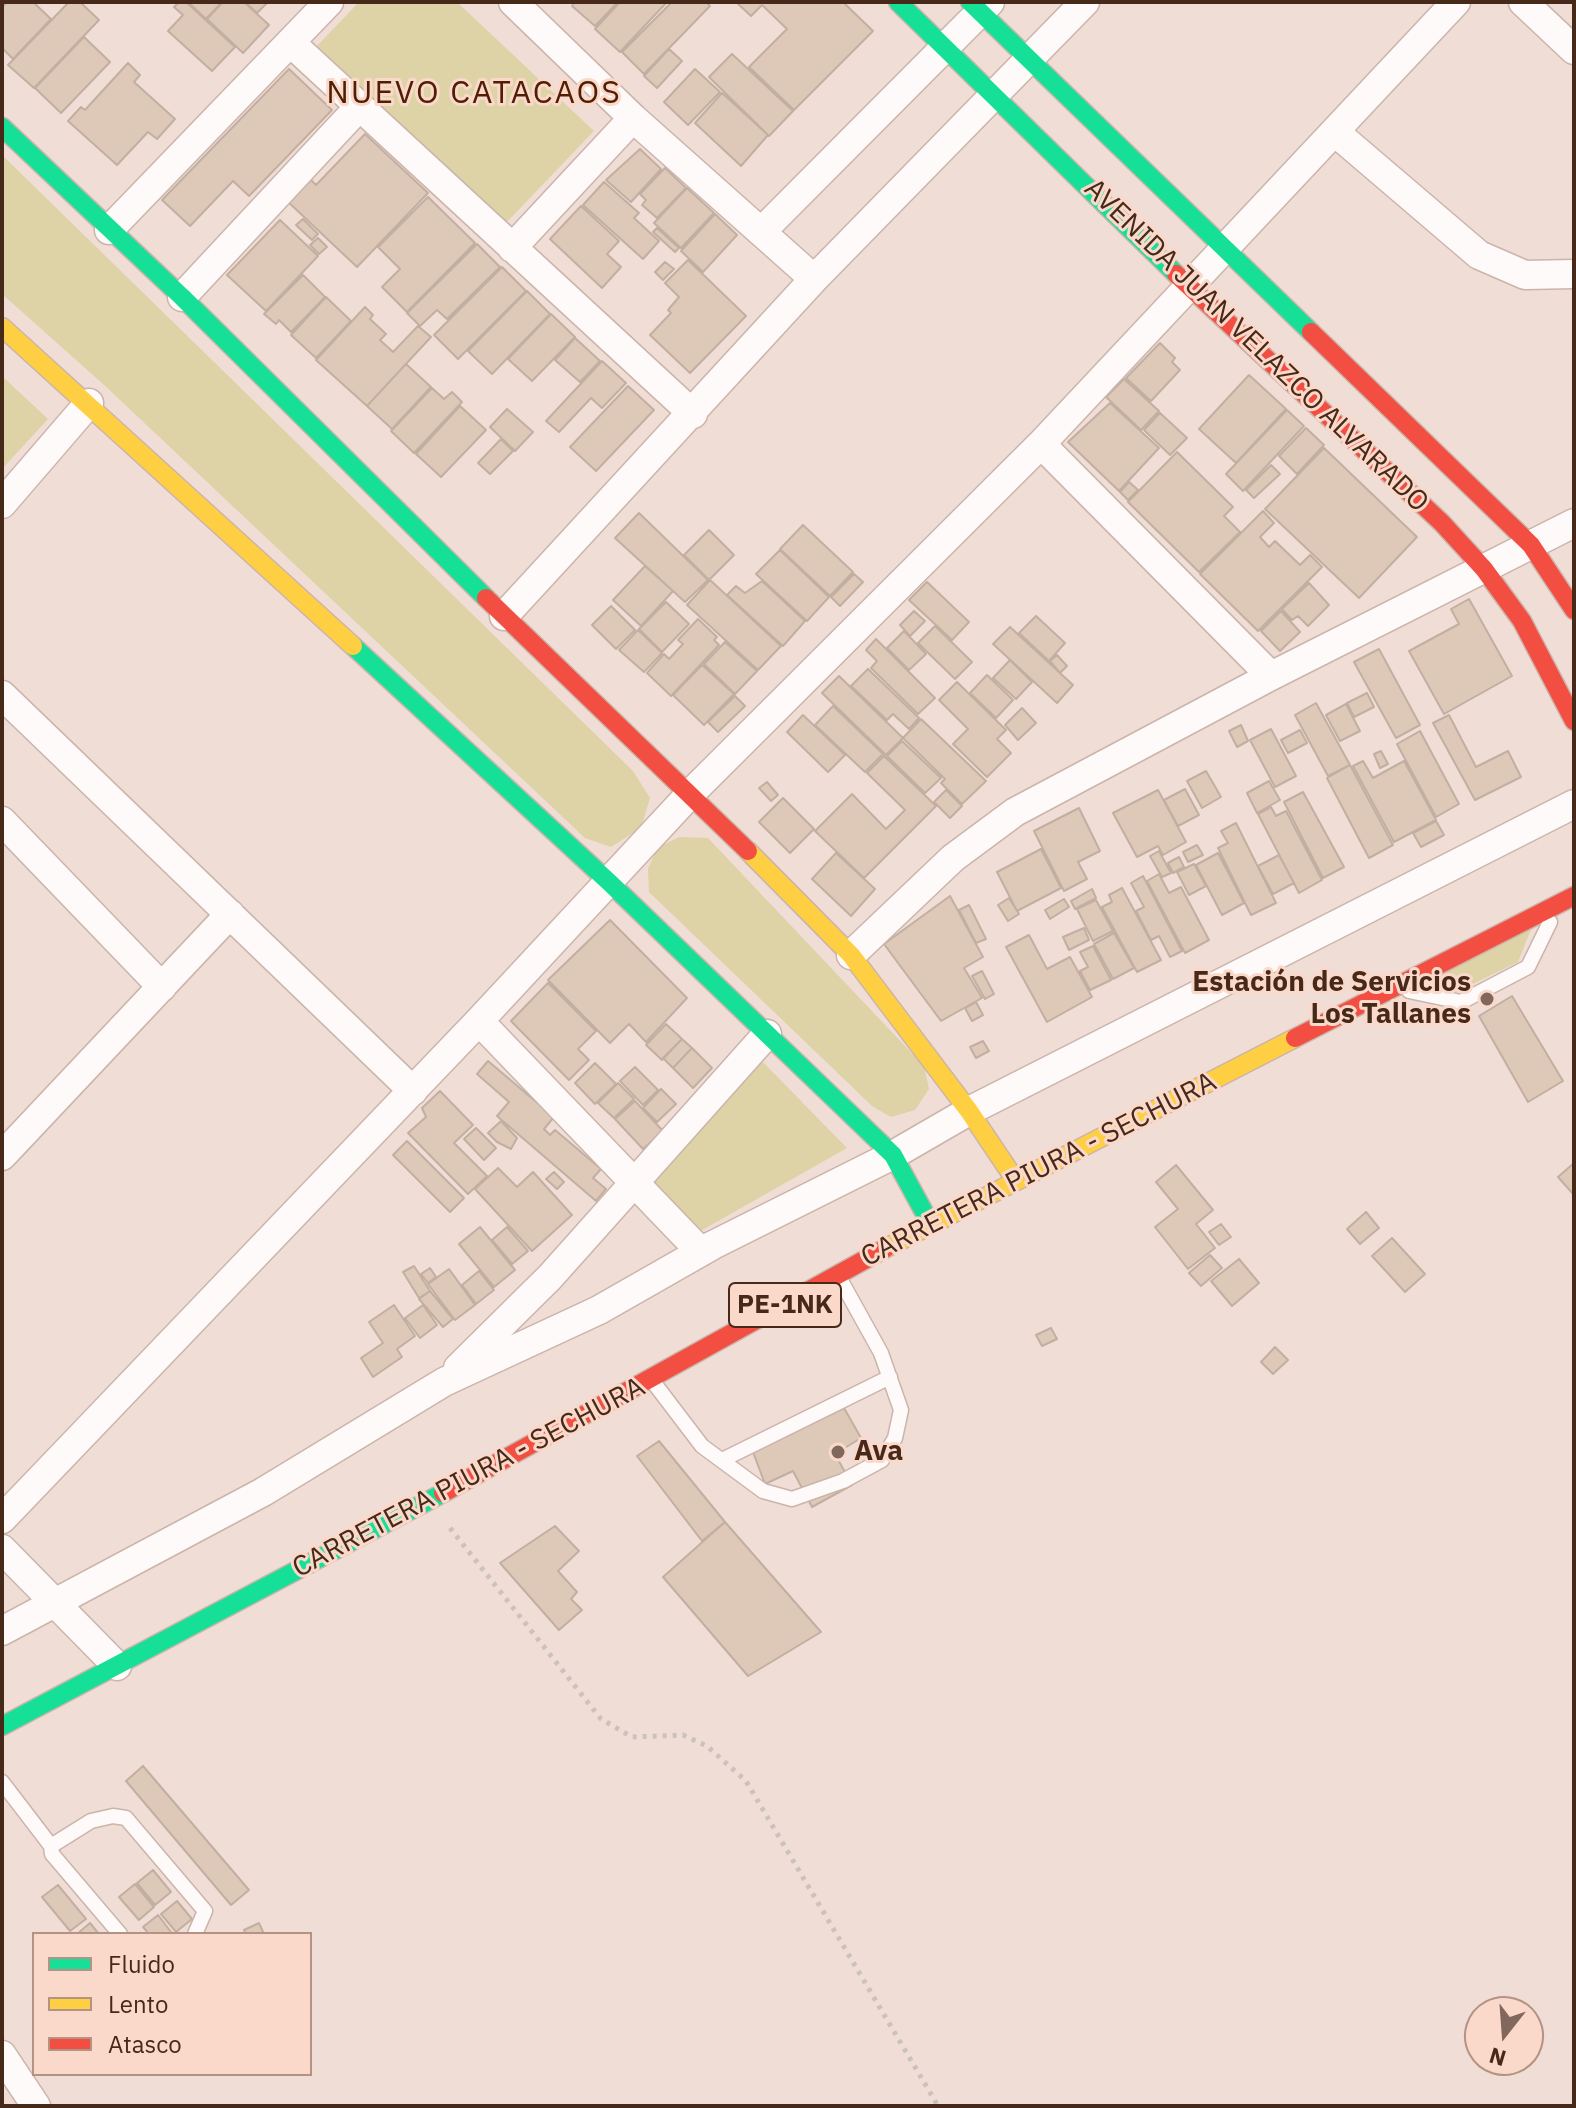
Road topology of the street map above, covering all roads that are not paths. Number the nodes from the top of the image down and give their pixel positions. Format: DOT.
graph roads {
  1 [pos="329,2"];
  2 [pos="513,2"];
  3 [pos="898,2"];
  4 [pos="1085,2"];
  5 [pos="1456,2"];
  6 [pos="1523,2"];
  7 [pos="980,5"];
  8 [pos="291,43"];
  9 [pos="946,48"];
  10 [pos="1574,50"];
  11 [pos="1029,58"];
  12 [pos="995,93"];
  13 [pos="360,106"];
  14 [pos="633,118"];
  15 [pos="2,127"];
  16 [pos="1335,132"];
  17 [pos="109,230"];
  18 [pos="761,232"];
  19 [pos="512,248"];
  20 [pos="1227,249"];
  21 [pos="1574,274"];
  22 [pos="814,279"];
  23 [pos="1190,287"];
  24 [pos="182,297"];
  25 [pos="3,330"];
  26 [pos="89,403"];
  27 [pos="693,414"];
  28 [pos="1041,444"];
  29 [pos="2,504"];
  30 [pos="1574,523"];
  31 [pos="1531,545"];
  32 [pos="1484,569"];
  33 [pos="1574,610"];
  34 [pos="504,616"];
  35 [pos="1271,676"];
  36 [pos="2,695"];
  37 [pos="1574,721"];
  38 [pos="691,793"];
  39 [pos="1574,804"];
  40 [pos="2,821"];
  41 [pos="610,883"];
  42 [pos="1567,900"];
  43 [pos="230,914"];
  44 [pos="851,955"];
  45 [pos="162,987"];
  46 [pos="1394,988"];
  47 [pos="479,1021"];
  48 [pos="767,1034"];
  49 [pos="413,1091"];
  50 [pos="969,1111"];
  51 [pos="893,1155"];
  52 [pos="2,1156"];
  53 [pos="634,1180"];
  54 [pos="1016,1181"];
  55 [pos="930,1223"];
  56 [pos="701,1252"];
  57 [pos="838,1275"];
  58 [pos="890,1377"];
  59 [pos="651,1380"];
  60 [pos="444,1382"];
  61 [pos="722,1460"];
  62 [pos="2,1519"];
  63 [pos="2,1549"];
  64 [pos="54,1601"];
  65 [pos="2,1631"];
  66 [pos="117,1666"];
  67 [pos="2,1726"];
  68 [pos="2,1782"];
  69 [pos="51,1846"];
  70 [pos="118,1932"];
  71 [pos="196,1932"];
  72 [pos="2,2055"];
  73 [pos="36,2106"];
  1 -- 8 [label="street"];
  2 -- 14 [label="street"];
  3 -- 9 [label="street, AVENIDA JUAN VELAZCO ALVARADO"];
  4 -- 11 [label="street"];
  5 -- 16 [label="street"];
  6 -- 10 [label="street"];
  7 -- 9 [label="street"];
  7 -- 11 [label="street, AVENIDA JUAN VELAZCO ALVARADO"];
  8 -- 13 [label="street"];
  8 -- 17 [label="street"];
  9 -- 12 [label="street, AVENIDA JUAN VELAZCO ALVARADO"];
  9 -- 18 [label="street"];
  11 -- 12 [label="street"];
  11 -- 20 [label="street, AVENIDA JUAN VELAZCO ALVARADO"];
  12 -- 22 [label="street"];
  12 -- 23 [label="street, AVENIDA JUAN VELAZCO ALVARADO"];
  13 -- 19 [label="street"];
  13 -- 24 [label="street"];
  14 -- 18 [label="street"];
  14 -- 19 [label="street"];
  15 -- 17 [label="street"];
  16 -- 20 [label="street"];
  16 -- 21 [label="street"];
  17 -- 24 [label="street"];
  18 -- 22 [label="street"];
  19 -- 27 [label="street"];
  20 -- 23 [label="street"];
  20 -- 31 [label="street, AVENIDA JUAN VELAZCO ALVARADO"];
  22 -- 27 [label="street"];
  23 -- 28 [label="street"];
  23 -- 32 [label="street, AVENIDA JUAN VELAZCO ALVARADO"];
  24 -- 34 [label="street"];
  25 -- 26 [label="street"];
  26 -- 29 [label="street"];
  26 -- 41 [label="street"];
  27 -- 34 [label="street"];
  28 -- 35 [label="street"];
  28 -- 38 [label="street"];
  30 -- 31 [label="street"];
  31 -- 32 [label="street"];
  31 -- 33 [label="street, AVENIDA JUAN VELAZCO ALVARADO"];
  32 -- 35 [label="street"];
  32 -- 37 [label="street, AVENIDA JUAN VELAZCO ALVARADO"];
  34 -- 38 [label="street"];
  35 -- 44 [label="street"];
  36 -- 43 [label="street"];
  38 -- 41 [label="street"];
  38 -- 44 [label="street"];
  39 -- 50 [label="street"];
  40 -- 45 [label="street"];
  41 -- 47 [label="street"];
  41 -- 48 [label="street"];
  42 -- 46 [label="street, CARRETERA PIURA - SECHURA / PE-1NK"];
  42 -- 46 [label="lane"];
  43 -- 45 [label="street"];
  43 -- 49 [label="street"];
  44 -- 50 [label="street"];
  45 -- 52 [label="street"];
  46 -- 54 [label="street, CARRETERA PIURA - SECHURA / PE-1NK"];
  47 -- 49 [label="street"];
  47 -- 53 [label="street"];
  48 -- 51 [label="street"];
  48 -- 53 [label="street"];
  49 -- 62 [label="street"];
  50 -- 51 [label="street"];
  50 -- 54 [label="street"];
  51 -- 55 [label="street"];
  51 -- 56 [label="street"];
  53 -- 56 [label="street"];
  53 -- 60 [label="street"];
  54 -- 55 [label="street, CARRETERA PIURA - SECHURA / PE-1NK"];
  55 -- 57 [label="street, CARRETERA PIURA - SECHURA / PE-1NK"];
  56 -- 60 [label="street"];
  57 -- 58 [label="lane"];
  57 -- 59 [label="street, CARRETERA PIURA - SECHURA / PE-1NK"];
  58 -- 61 [label="lane"];
  58 -- 61 [label="lane"];
  59 -- 61 [label="lane"];
  59 -- 66 [label="street, CARRETERA PIURA - SECHURA / PE-1NK"];
  60 -- 64 [label="street"];
  63 -- 64 [label="street"];
  64 -- 65 [label="street"];
  64 -- 66 [label="street"];
  66 -- 67 [label="street, CARRETERA PIURA - SECHURA / PE-1NK"];
  68 -- 69 [label="lane"];
  69 -- 70 [label="lane"];
  69 -- 71 [label="lane"];
  72 -- 73 [label="street"];
}
